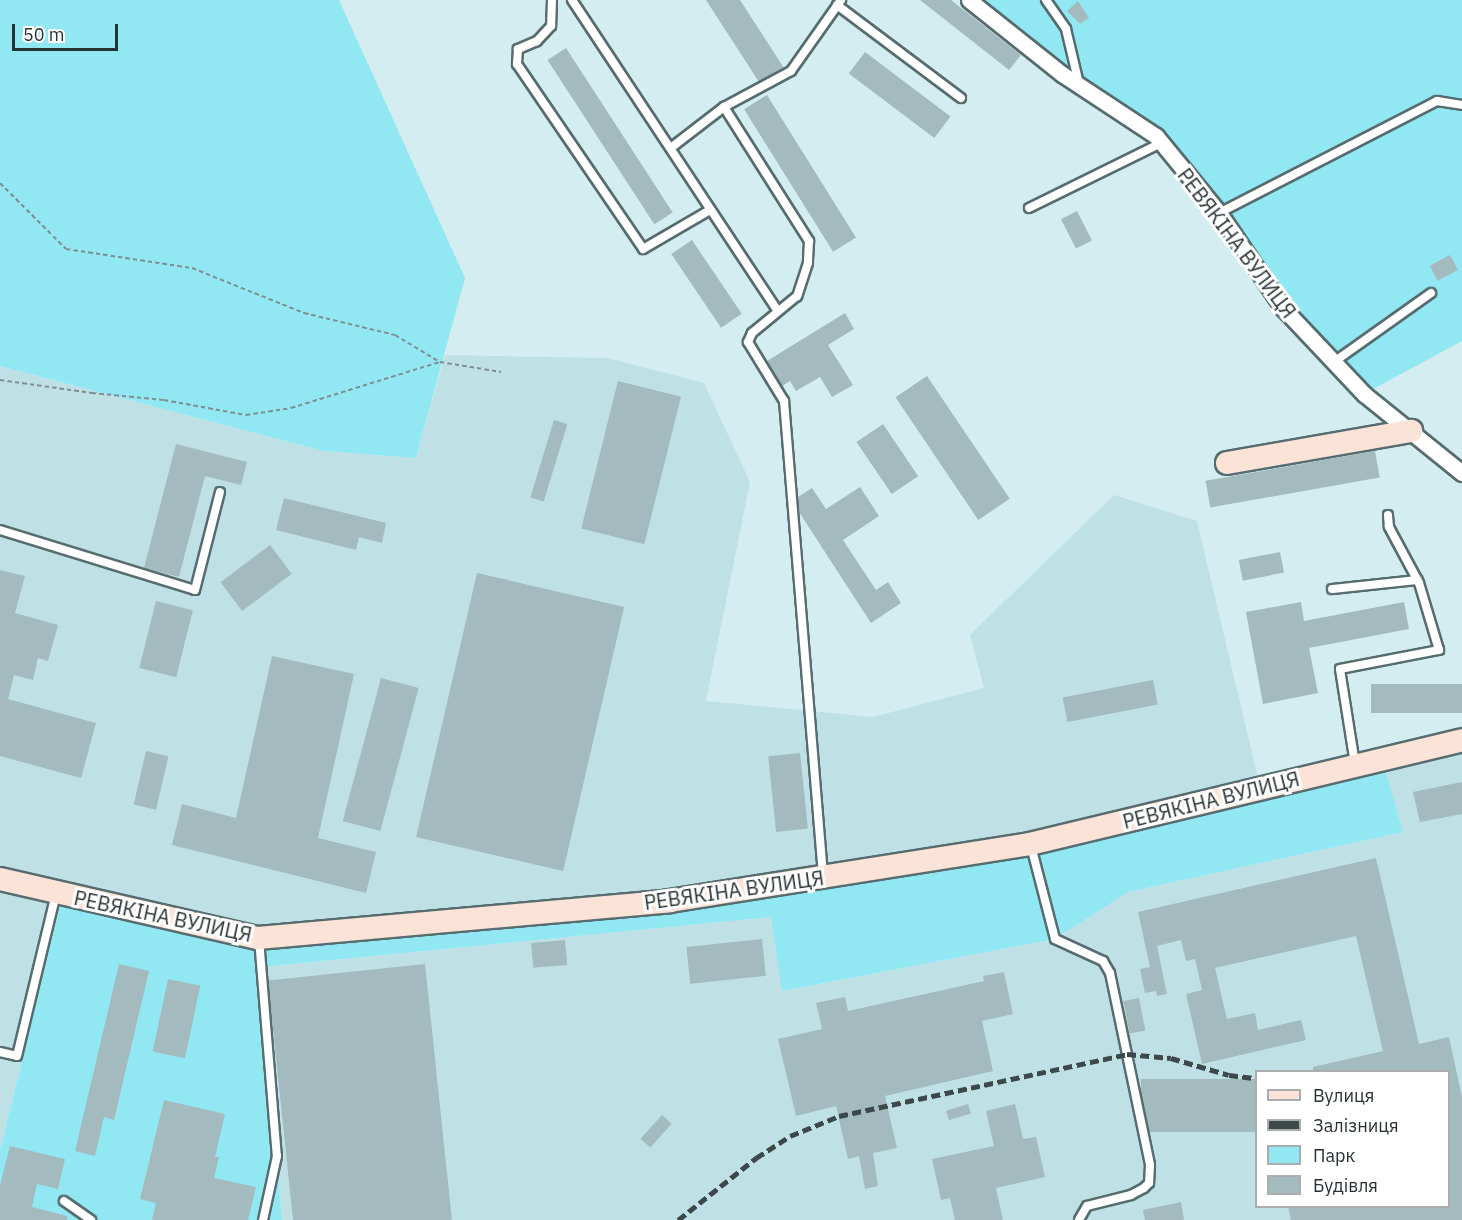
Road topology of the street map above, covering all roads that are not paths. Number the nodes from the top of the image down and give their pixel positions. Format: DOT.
graph roads {
  1 [pos="552,0"];
  2 [pos="572,0"];
  3 [pos="969,0"];
  4 [pos="1046,0"];
  5 [pos="839,2"];
  6 [pos="1079,85"];
  7 [pos="961,98"];
  8 [pos="1462,105"];
  9 [pos="724,107"];
  10 [pos="1161,143"];
  11 [pos="672,147"];
  12 [pos="1029,208"];
  13 [pos="710,210"];
  14 [pos="1220,213"];
  15 [pos="1431,292"];
  16 [pos="777,310"];
  17 [pos="1334,362"];
  18 [pos="1411,431"];
  19 [pos="1227,463"];
  20 [pos="1462,473"];
  21 [pos="220,492"];
  22 [pos="1388,515"];
  23 [pos="0,530"];
  24 [pos="1418,580"];
  25 [pos="1332,589"];
  26 [pos="1462,740"];
  27 [pos="1356,765"];
  28 [pos="1030,844"];
  29 [pos="823,877"];
  30 [pos="0,879"];
  31 [pos="56,892"];
  32 [pos="258,938"];
  33 [pos="0,1052"];
  34 [pos="64,1201"];
  35 [pos="91,1220"];
  36 [pos="263,1220"];
  37 [pos="1079,1220"];
  1 -- 13 [label="lane"];
  2 -- 11 [label="lane"];
  3 -- 6 [label="street, РЕВЯКІНА ВУЛИЦЯ"];
  4 -- 6 [label="lane"];
  5 -- 7 [label="lane"];
  5 -- 9 [label="lane"];
  6 -- 10 [label="street, РЕВЯКІНА ВУЛИЦЯ"];
  8 -- 14 [label="lane"];
  9 -- 11 [label="lane"];
  9 -- 16 [label="lane"];
  10 -- 12 [label="lane"];
  10 -- 14 [label="street, РЕВЯКІНА ВУЛИЦЯ"];
  11 -- 13 [label="lane"];
  13 -- 16 [label="lane"];
  14 -- 17 [label="street, РЕВЯКІНА ВУЛИЦЯ"];
  15 -- 17 [label="lane"];
  16 -- 29 [label="lane"];
  17 -- 18 [label="street, РЕВЯКІНА ВУЛИЦЯ"];
  18 -- 19 [label="street"];
  18 -- 20 [label="street, РЕВЯКІНА ВУЛИЦЯ"];
  21 -- 23 [label="lane"];
  22 -- 24 [label="lane"];
  24 -- 25 [label="lane"];
  24 -- 27 [label="lane"];
  26 -- 27 [label="street, РЕВЯКІНА ВУЛИЦЯ"];
  27 -- 28 [label="street, РЕВЯКІНА ВУЛИЦЯ"];
  28 -- 29 [label="street, РЕВЯКІНА ВУЛИЦЯ"];
  28 -- 37 [label="lane"];
  29 -- 32 [label="street, РЕВЯКІНА ВУЛИЦЯ"];
  30 -- 31 [label="street, РЕВЯКІНА ВУЛИЦЯ"];
  31 -- 32 [label="street, РЕВЯКІНА ВУЛИЦЯ"];
  31 -- 33 [label="lane"];
  32 -- 36 [label="lane"];
  34 -- 35 [label="lane"];
}
